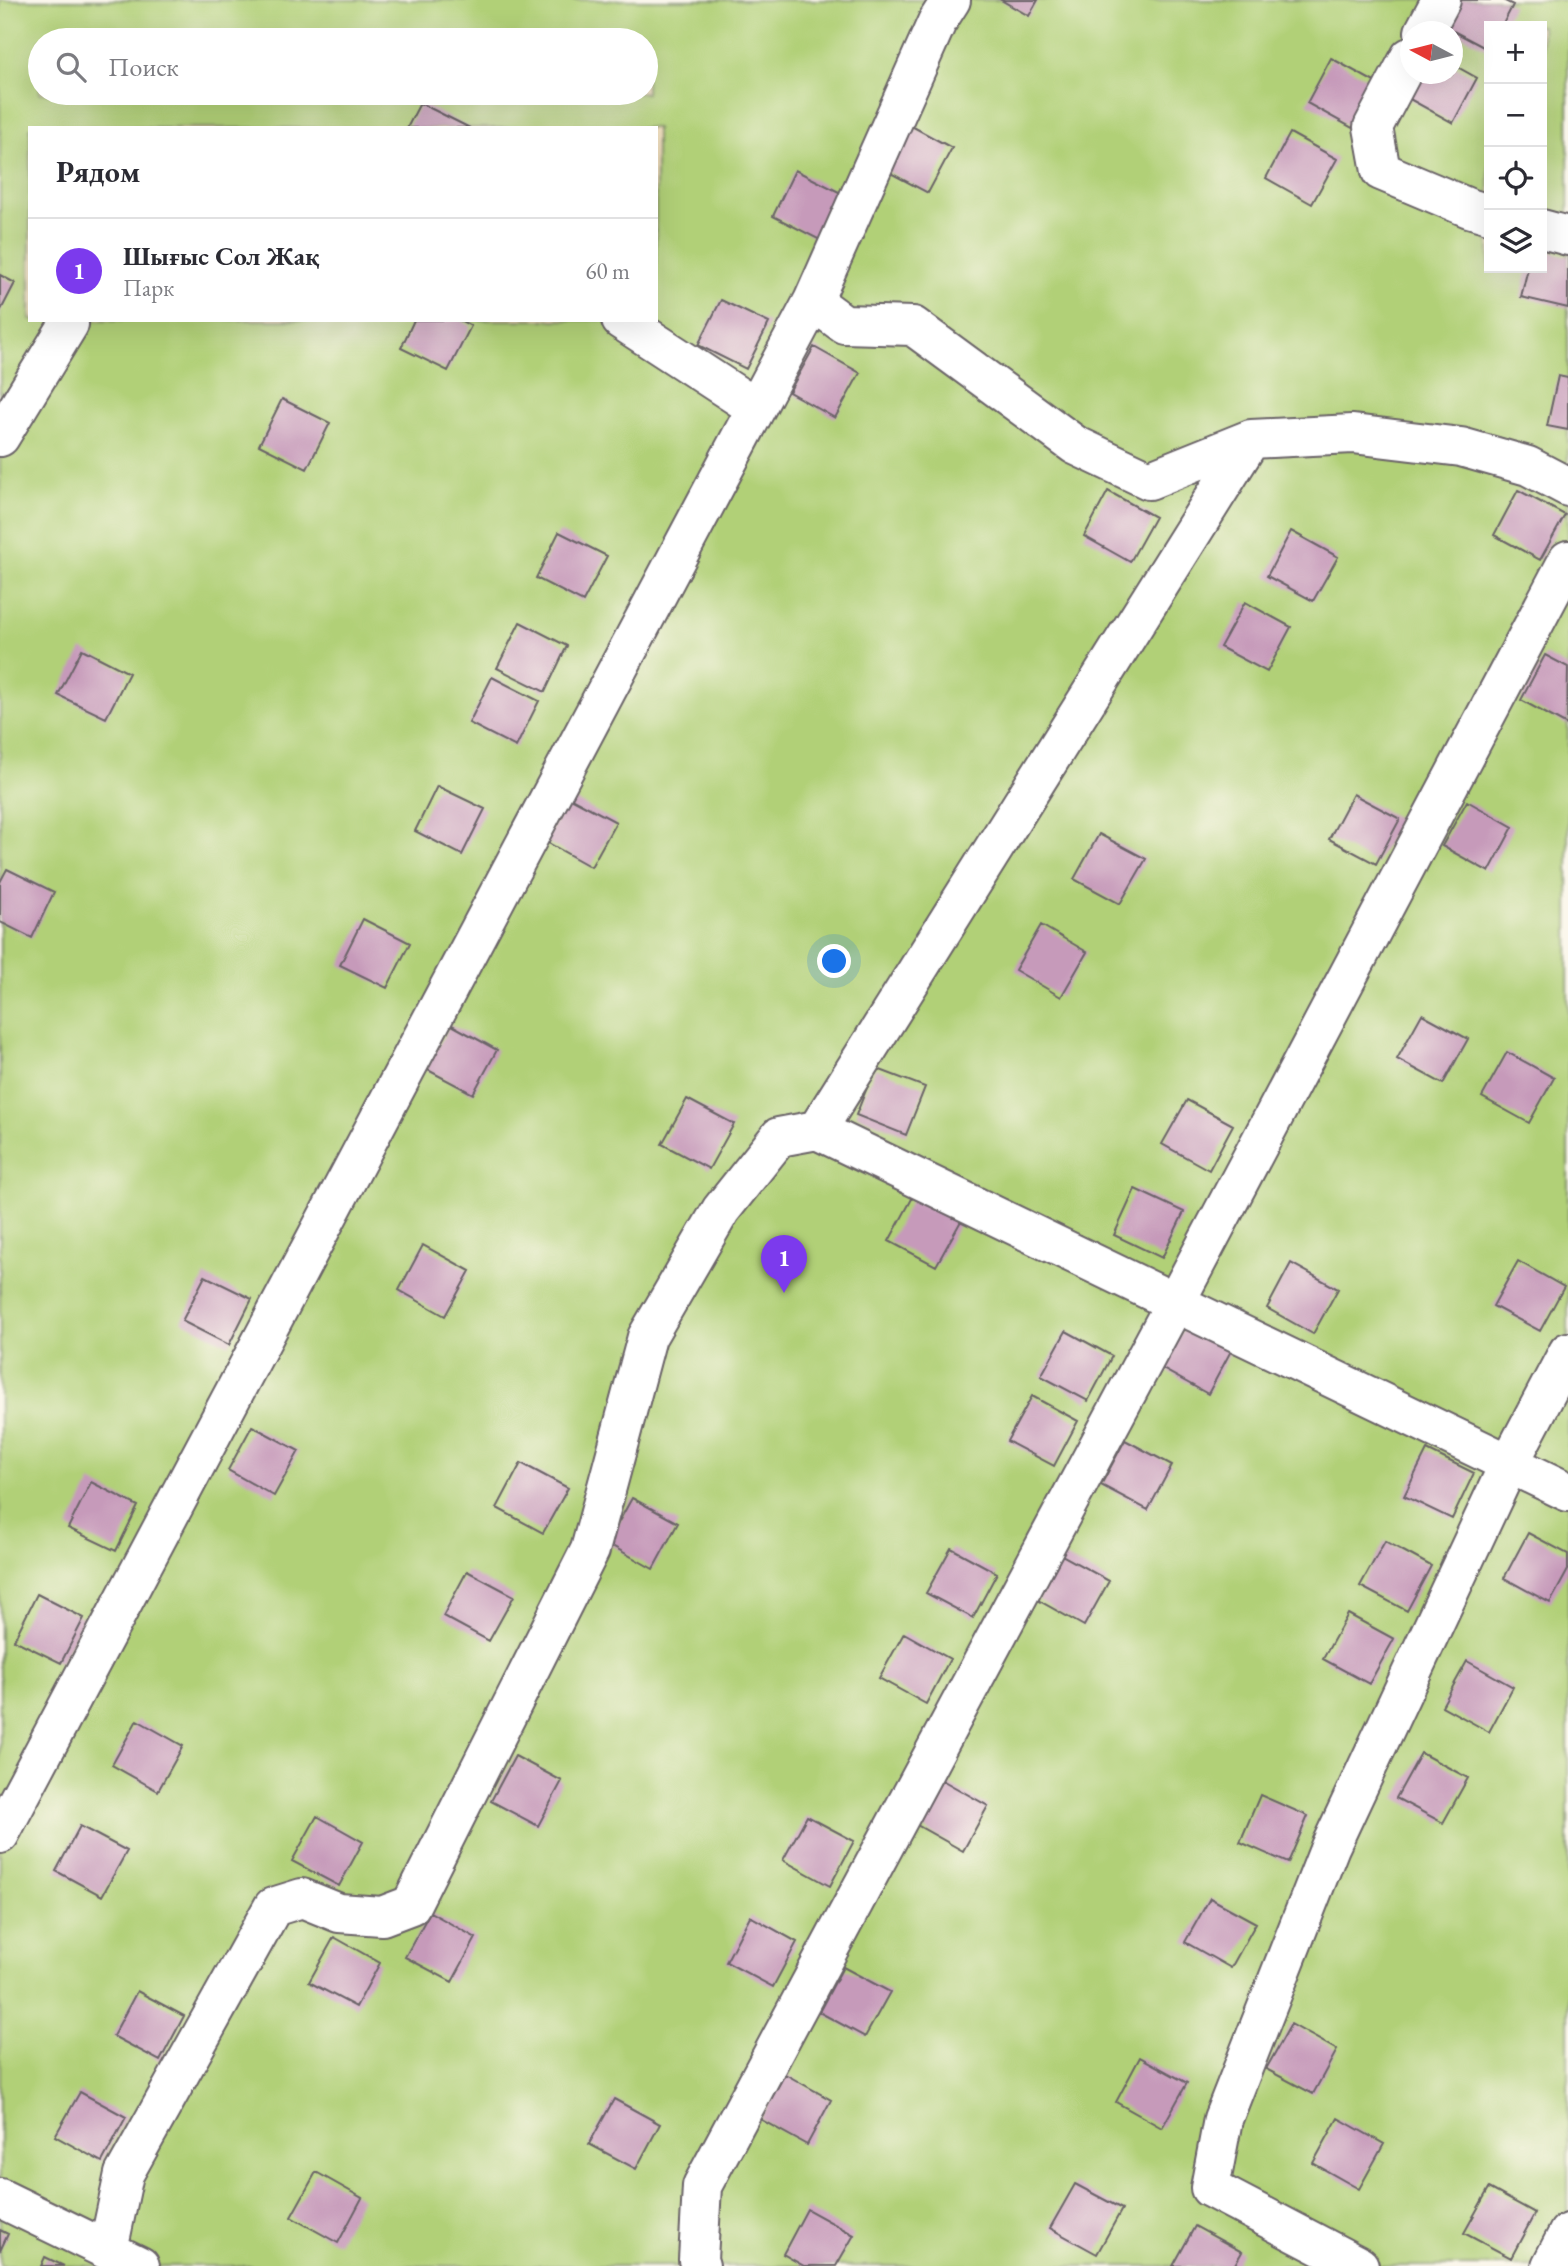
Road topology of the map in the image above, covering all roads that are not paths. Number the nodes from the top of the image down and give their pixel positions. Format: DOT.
graph roads {
  1 [pos="950,0"];
  2 [pos="1441,0"];
  3 [pos="1430,21"];
  4 [pos="1400,76"];
  5 [pos="1484,212"];
  6 [pos="1547,230"];
  7 [pos="1568,236"];
  8 [pos="813,301"];
  9 [pos="624,322"];
  10 [pos="69,324"];
  11 [pos="756,408"];
  12 [pos="0,437"];
  13 [pos="1251,439"];
  14 [pos="1568,487"];
  15 [pos="1568,560"];
  16 [pos="817,1130"];
  17 [pos="1175,1303"];
  18 [pos="1568,1352"];
  19 [pos="1509,1464"];
  20 [pos="1568,1492"];
  21 [pos="0,1834"];
  22 [pos="0,2198"];
  23 [pos="1568,2233"];
  24 [pos="124,2258"];
  25 [pos="700,2266"];
  26 [pos="1359,2266"];
  27 [pos="1551,2266"];
  1 -- 8 [label="street"];
  2 -- 3 [label="street"];
  4 -- 5 [label="street"];
  6 -- 7 [label="street"];
  8 -- 11 [label="street"];
  8 -- 13 [label="street"];
  9 -- 11 [label="street"];
  10 -- 12 [label="street"];
  11 -- 21 [label="street"];
  13 -- 14 [label="street"];
  13 -- 16 [label="street"];
  15 -- 17 [label="street"];
  16 -- 17 [label="street"];
  16 -- 24 [label="street"];
  17 -- 19 [label="street"];
  17 -- 25 [label="street"];
  18 -- 19 [label="street"];
  19 -- 20 [label="street"];
  19 -- 26 [label="street"];
  22 -- 24 [label="street"];
  23 -- 27 [label="street"];
}
